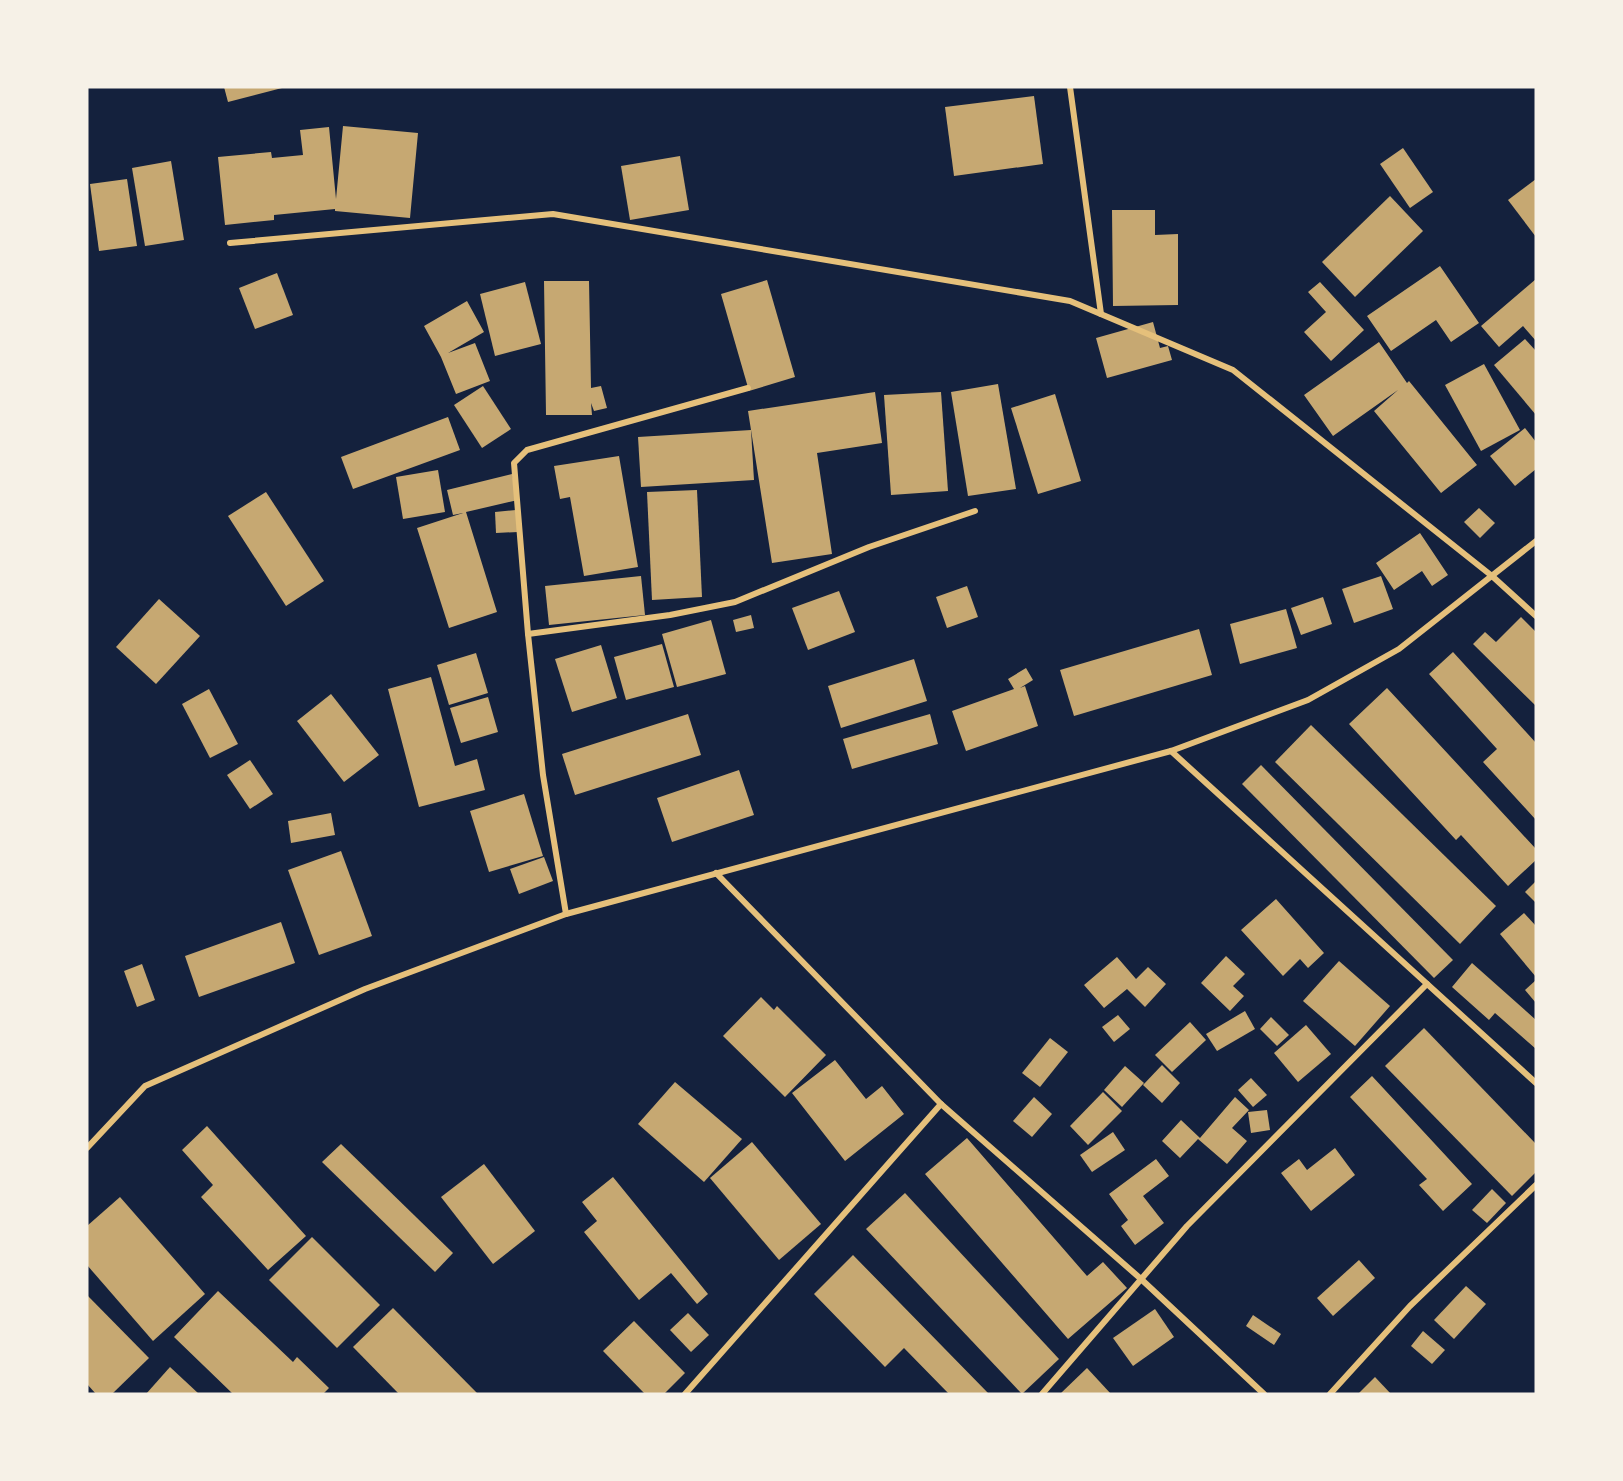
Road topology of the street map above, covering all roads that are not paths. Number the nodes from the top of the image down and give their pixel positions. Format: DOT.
graph roads {
  1 [pos="1070,87"];
  2 [pos="230,243"];
  3 [pos="1101,314"];
  4 [pos="748,388"];
  5 [pos="975,511"];
  6 [pos="1536,541"];
  7 [pos="1492,576"];
  8 [pos="1536,616"];
  9 [pos="528,634"];
  10 [pos="1171,751"];
  11 [pos="716,873"];
  12 [pos="566,914"];
  13 [pos="1427,984"];
  14 [pos="1536,1083"];
  15 [pos="941,1104"];
  16 [pos="87,1148"];
  17 [pos="1536,1185"];
  18 [pos="1141,1279"];
  19 [pos="685,1394"];
  20 [pos="1042,1394"];
  21 [pos="1264,1394"];
  22 [pos="1330,1394"];
  1 -- 3 [label="street"];
  2 -- 3 [label="street"];
  3 -- 7 [label="street"];
  4 -- 9 [label="street"];
  5 -- 9 [label="street"];
  6 -- 7 [label="street"];
  7 -- 8 [label="street"];
  7 -- 10 [label="street"];
  9 -- 12 [label="street"];
  10 -- 11 [label="street"];
  10 -- 13 [label="street"];
  11 -- 12 [label="street"];
  11 -- 15 [label="street"];
  12 -- 16 [label="street"];
  13 -- 14 [label="street"];
  13 -- 18 [label="street"];
  15 -- 18 [label="street"];
  15 -- 19 [label="street"];
  17 -- 22 [label="street"];
  18 -- 20 [label="street"];
  18 -- 21 [label="street"];
}
